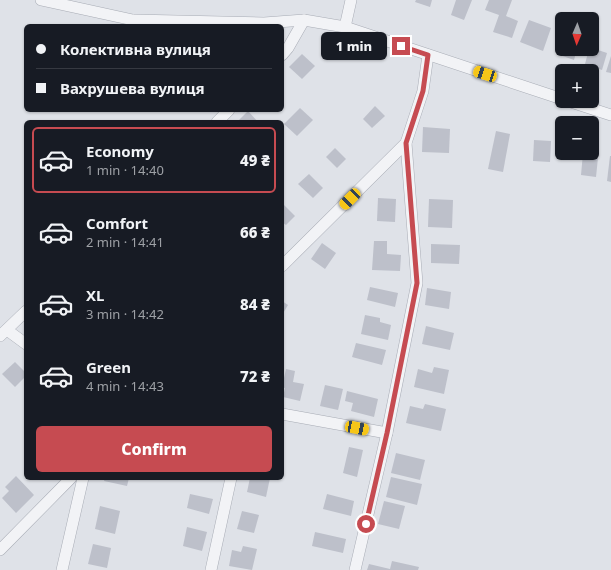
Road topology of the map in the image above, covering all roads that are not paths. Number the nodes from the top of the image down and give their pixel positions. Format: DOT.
graph roads {
  1 [pos="41,0"];
  2 [pos="351,0"];
  3 [pos="304,20"];
  4 [pos="345,27"];
  5 [pos="284,53"];
  6 [pos="428,55"];
  7 [pos="555,97"];
  8 [pos="590,108"];
  9 [pos="227,112"];
  10 [pos="611,115"];
  11 [pos="219,120"];
  12 [pos="406,143"];
  13 [pos="284,264"];
  14 [pos="24,313"];
  15 [pos="3,333"];
  16 [pos="24,343"];
  17 [pos="284,414"];
  18 [pos="387,433"];
  19 [pos="69,480"];
  20 [pos="83,480"];
  21 [pos="231,480"];
  22 [pos="0,550"];
  23 [pos="62,570"];
  24 [pos="211,570"];
  25 [pos="355,570"];
  1 -- 3 [label="street"];
  2 -- 4 [label="street"];
  3 -- 4 [label="street"];
  3 -- 5 [label="street"];
  4 -- 6 [label="street"];
  6 -- 7 [label="street"];
  6 -- 12 [label="street"];
  8 -- 10 [label="street"];
  9 -- 11 [label="street"];
  12 -- 13 [label="street"];
  12 -- 18 [label="street"];
  14 -- 15 [label="street"];
  15 -- 16 [label="street"];
  17 -- 18 [label="street"];
  18 -- 25 [label="street"];
  19 -- 22 [label="street"];
  20 -- 23 [label="street"];
  21 -- 24 [label="street"];
}
